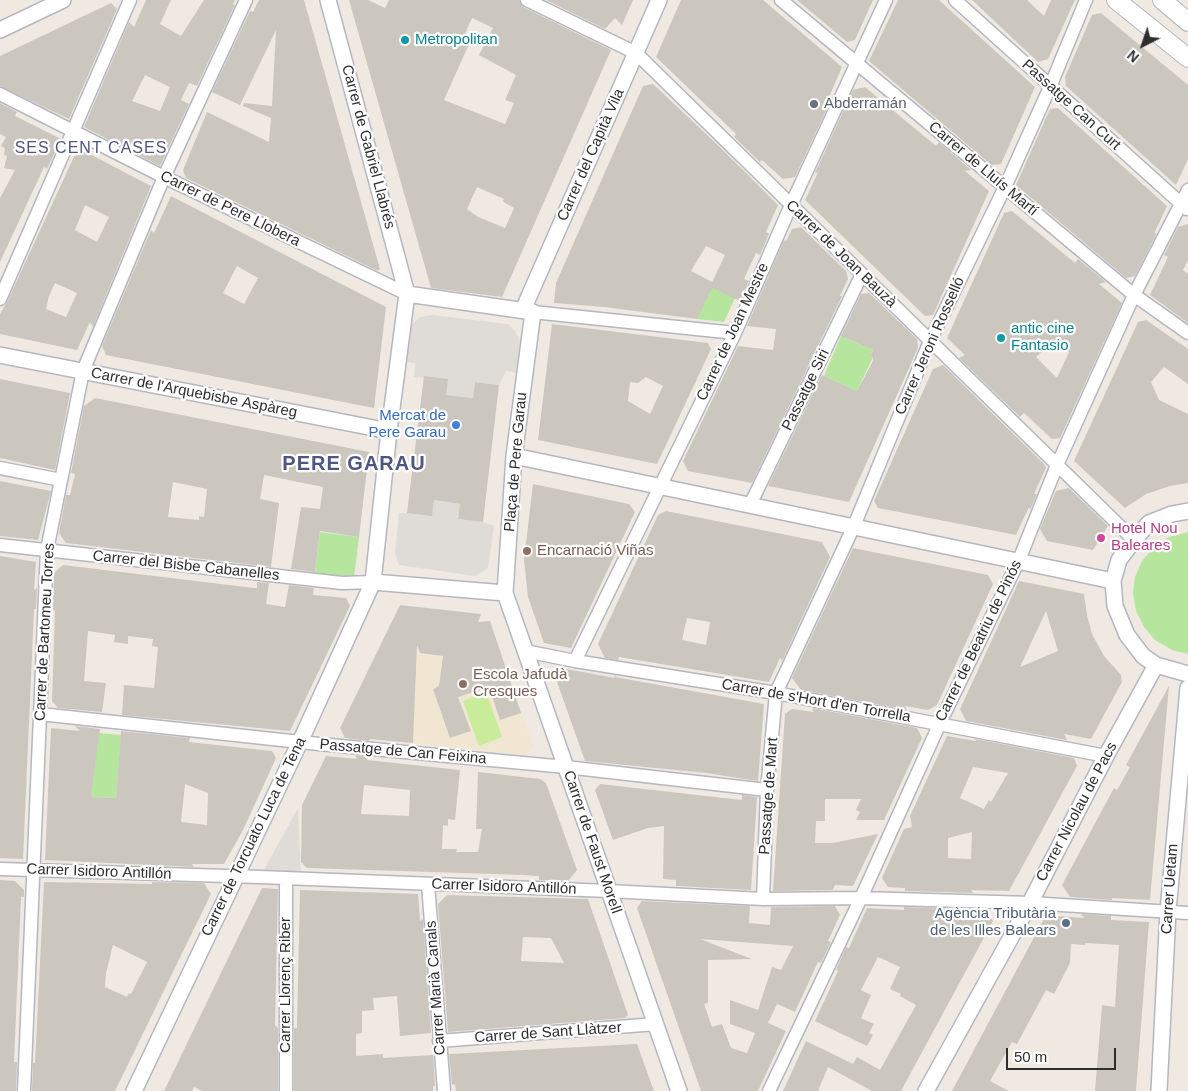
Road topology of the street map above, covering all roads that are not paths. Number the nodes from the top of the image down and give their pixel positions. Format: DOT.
graph roads {
  1 [pos="63,0"];
  2 [pos="130,0"];
  3 [pos="246,0"];
  4 [pos="328,0"];
  5 [pos="527,0"];
  6 [pos="659,0"];
  7 [pos="781,0"];
  8 [pos="886,0"];
  9 [pos="955,0"];
  10 [pos="1086,0"];
  11 [pos="1116,0"];
  12 [pos="1162,0"];
  13 [pos="1188,22"];
  14 [pos="0,30"];
  15 [pos="636,54"];
  16 [pos="1188,58"];
  17 [pos="856,64"];
  18 [pos="1050,88"];
  19 [pos="0,94"];
  20 [pos="74,132"];
  21 [pos="164,177"];
  22 [pos="1005,187"];
  23 [pos="1188,190"];
  24 [pos="791,205"];
  25 [pos="1185,207"];
  26 [pos="862,274"];
  27 [pos="407,294"];
  28 [pos="1134,295"];
  29 [pos="0,299"];
  30 [pos="528,311"];
  31 [pos="735,332"];
  32 [pos="1188,333"];
  33 [pos="930,341"];
  34 [pos="0,355"];
  35 [pos="83,371"];
  36 [pos="389,431"];
  37 [pos="514,456"];
  38 [pos="1057,465"];
  39 [pos="0,468"];
  40 [pos="61,480"];
  41 [pos="661,487"];
  42 [pos="750,505"];
  43 [pos="1188,511"];
  44 [pos="854,526"];
  45 [pos="1134,540"];
  46 [pos="0,545"];
  47 [pos="47,550"];
  48 [pos="1019,560"];
  49 [pos="1113,581"];
  50 [pos="373,582"];
  51 [pos="505,593"];
  52 [pos="525,651"];
  53 [pos="575,661"];
  54 [pos="1156,665"];
  55 [pos="1188,674"];
  56 [pos="1188,688"];
  57 [pos="776,693"];
  58 [pos="40,714"];
  59 [pos="940,723"];
  60 [pos="300,742"];
  61 [pos="1106,756"];
  62 [pos="566,767"];
  63 [pos="767,790"];
  64 [pos="0,869"];
  65 [pos="34,870"];
  66 [pos="235,876"];
  67 [pos="286,878"];
  68 [pos="428,884"];
  69 [pos="609,891"];
  70 [pos="861,898"];
  71 [pos="763,899"];
  72 [pos="1030,903"];
  73 [pos="1168,911"];
  74 [pos="1188,913"];
  75 [pos="656,1024"];
  76 [pos="439,1041"];
  77 [pos="24,1091"];
  78 [pos="134,1091"];
  79 [pos="286,1091"];
  80 [pos="444,1091"];
  81 [pos="679,1091"];
  82 [pos="769,1091"];
  83 [pos="926,1091"];
  84 [pos="1159,1091"];
  1 -- 14 [label="street"];
  2 -- 20 [label="street"];
  3 -- 21 [label="street, Carrer de Bartomeu Torres"];
  4 -- 27 [label="street, Carrer de Gabriel Llabrés"];
  5 -- 15 [label="street, Carrer de Joan Bauzà"];
  6 -- 15 [label="street, Carrer del Capità Vila"];
  7 -- 17 [label="street, Carrer de Lluís Martí"];
  8 -- 17 [label="street, Carrer de Joan Mestre"];
  9 -- 18 [label="street, Passatge Can Curt"];
  10 -- 18 [label="street, Carrer Jeroni Rosselló"];
  11 -- 16 [label="main road"];
  12 -- 13 [label="main road"];
  15 -- 24 [label="street, Carrer de Joan Bauzà"];
  15 -- 30 [label="street, Carrer del Capità Vila"];
  17 -- 22 [label="street, Carrer de Lluís Martí"];
  17 -- 24 [label="street, Carrer de Joan Mestre"];
  18 -- 22 [label="street, Carrer Jeroni Rosselló"];
  18 -- 25 [label="street, Passatge Can Curt"];
  19 -- 20 [label="street, Carrer de Pere Llobera"];
  20 -- 21 [label="street, Carrer de Pere Llobera"];
  20 -- 29 [label="street"];
  21 -- 27 [label="street, Carrer de Pere Llobera"];
  21 -- 35 [label="street, Carrer de Bartomeu Torres"];
  22 -- 28 [label="street, Carrer de Lluís Martí"];
  22 -- 33 [label="street, Carrer Jeroni Rosselló"];
  23 -- 25 [label="street, Carrer de Beatriu de Pinós"];
  24 -- 26 [label="street, Carrer de Joan Bauzà"];
  24 -- 31 [label="street, Carrer de Joan Mestre"];
  25 -- 28 [label="street, Carrer de Beatriu de Pinós"];
  26 -- 33 [label="street, Carrer de Joan Bauzà"];
  26 -- 42 [label="street, Passatge Siri"];
  27 -- 30 [label="street"];
  27 -- 36 [label="street"];
  28 -- 32 [label="street, Carrer de Lluís Martí"];
  28 -- 38 [label="street, Carrer de Beatriu de Pinós"];
  30 -- 31 [label="street"];
  30 -- 37 [label="street, Plaça de Pere Garau"];
  31 -- 41 [label="street, Carrer de Joan Mestre"];
  33 -- 38 [label="street, Carrer de Joan Bauzà"];
  33 -- 44 [label="street, Carrer Jeroni Rosselló"];
  34 -- 35 [label="street, Carrer de l'Arquebisbe Aspàreg"];
  35 -- 36 [label="street, Carrer de l'Arquebisbe Aspàreg"];
  35 -- 40 [label="street, Carrer de Bartomeu Torres"];
  36 -- 50 [label="street"];
  37 -- 41 [label="street"];
  37 -- 51 [label="street, Plaça de Pere Garau"];
  38 -- 45 [label="street, Carrer de Joan Bauzà"];
  38 -- 48 [label="street, Carrer de Beatriu de Pinós"];
  39 -- 40 [label="street"];
  40 -- 47 [label="street, Carrer de Bartomeu Torres"];
  41 -- 42 [label="street"];
  41 -- 53 [label="street, Carrer de Joan Mestre"];
  42 -- 44 [label="street"];
  43 -- 45 [label="street"];
  44 -- 48 [label="street"];
  44 -- 57 [label="street, Carrer Jeroni Rosselló"];
  45 -- 49 [label="street"];
  46 -- 47 [label="street, Carrer del Bisbe Cabanelles"];
  47 -- 50 [label="street, Carrer del Bisbe Cabanelles"];
  47 -- 58 [label="street, Carrer de Bartomeu Torres"];
  48 -- 49 [label="street"];
  48 -- 59 [label="street, Carrer de Beatriu de Pinós"];
  49 -- 54 [label="street"];
  50 -- 51 [label="street"];
  50 -- 60 [label="street, Carrer de Torcuato Luca de Tena"];
  51 -- 52 [label="street, Carrer de Faust Morell"];
  52 -- 53 [label="street, Carrer de s'Hort d'en Torrella"];
  52 -- 62 [label="street, Carrer de Faust Morell"];
  53 -- 57 [label="street, Carrer de s'Hort d'en Torrella"];
  54 -- 55 [label="street"];
  54 -- 61 [label="street, Carrer Nicolau de Pacs"];
  56 -- 73 [label="street, Carrer Uetam"];
  57 -- 59 [label="street, Carrer de s'Hort d'en Torrella"];
  57 -- 63 [label="street, Passatge de Mart"];
  58 -- 60 [label="street, Passatge de Can Feixina"];
  58 -- 65 [label="street, Carrer de Bartomeu Torres"];
  59 -- 61 [label="street, Carrer de s'Hort d'en Torrella"];
  59 -- 70 [label="street, Carrer de Beatriu de Pinós"];
  60 -- 62 [label="street, Passatge de Can Feixina"];
  60 -- 66 [label="street, Carrer de Torcuato Luca de Tena"];
  61 -- 72 [label="street, Carrer Nicolau de Pacs"];
  62 -- 63 [label="street, Passatge de Can Feixina"];
  62 -- 69 [label="street, Carrer de Faust Morell"];
  63 -- 71 [label="street, Passatge de Mart"];
  64 -- 65 [label="street, Carrer Isidoro Antillón"];
  65 -- 66 [label="street, Carrer Isidoro Antillón"];
  65 -- 77 [label="street, Carrer de Bartomeu Torres"];
  66 -- 67 [label="street, Carrer Isidoro Antillón"];
  66 -- 78 [label="street, Carrer de Torcuato Luca de Tena"];
  67 -- 68 [label="street, Carrer Isidoro Antillón"];
  67 -- 79 [label="street, Carrer Llorenç Riber"];
  68 -- 69 [label="street, Carrer Isidoro Antillón"];
  68 -- 76 [label="street, Carrer Marià Canals"];
  69 -- 71 [label="street, Carrer Isidoro Antillón"];
  69 -- 75 [label="street, Carrer de Faust Morell"];
  70 -- 71 [label="street, Carrer Isidoro Antillón"];
  70 -- 72 [label="street, Carrer Isidoro Antillón"];
  70 -- 82 [label="street, Carrer de Beatriu de Pinós"];
  72 -- 73 [label="street, Carrer Isidoro Antillón"];
  72 -- 83 [label="street, Carrer Nicolau de Pacs"];
  73 -- 74 [label="street, Carrer Isidoro Antillón"];
  73 -- 84 [label="street, Carrer Uetam"];
  75 -- 76 [label="street, Carrer de Sant Llàtzer"];
  75 -- 81 [label="street, Carrer de Faust Morell"];
  76 -- 80 [label="street, Carrer Marià Canals"];
}
